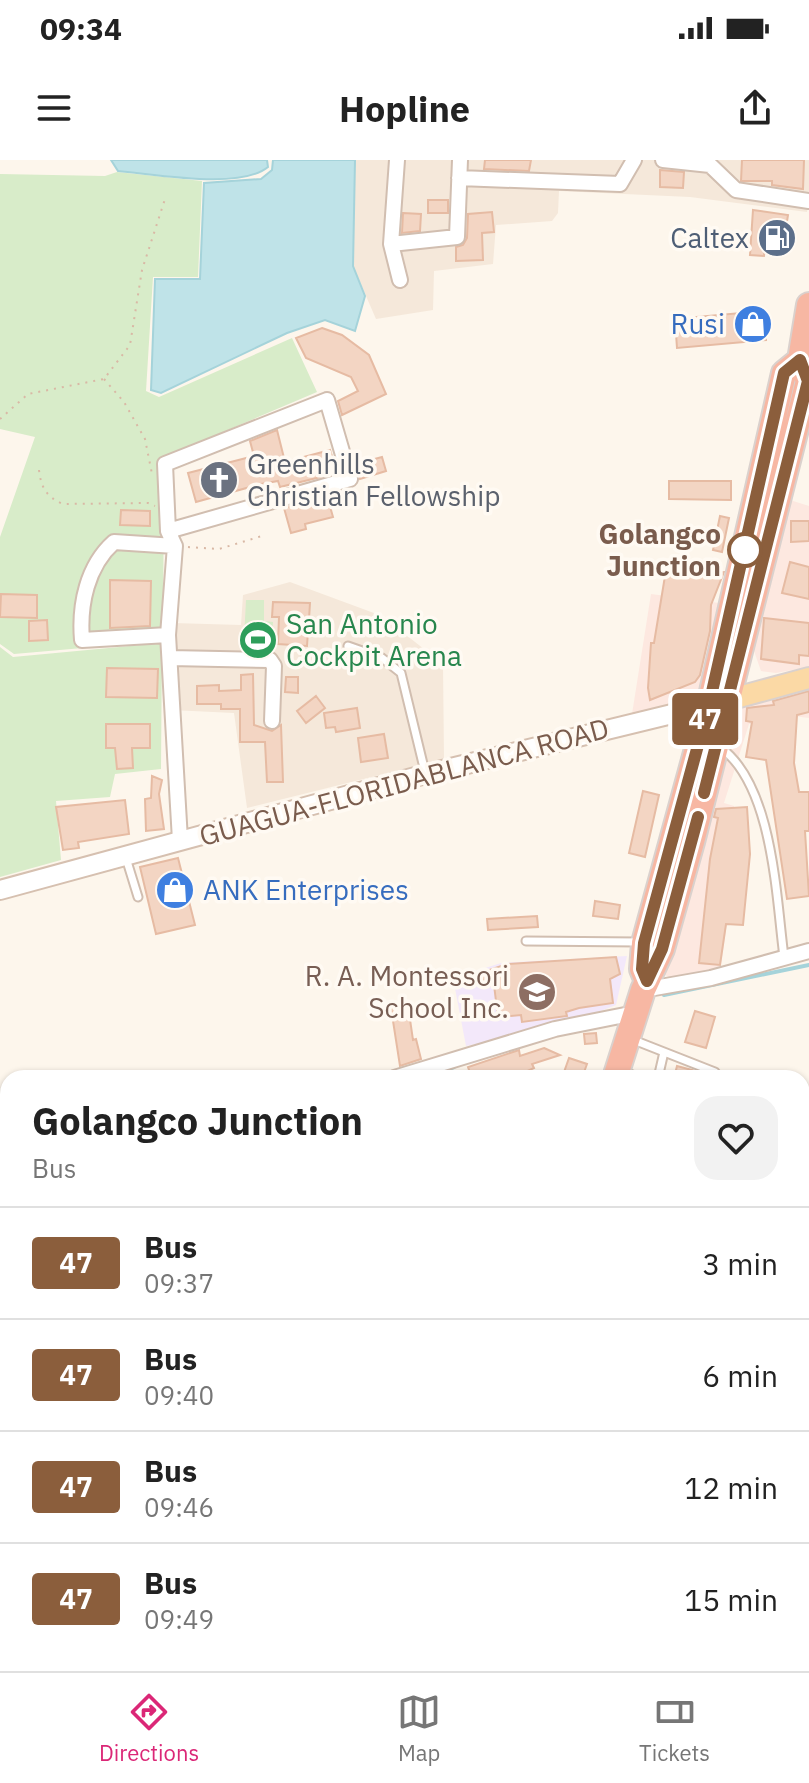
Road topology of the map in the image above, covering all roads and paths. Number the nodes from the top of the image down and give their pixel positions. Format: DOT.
graph roads {
  1 [pos="397,160"];
  2 [pos="460,160"];
  3 [pos="634,160"];
  4 [pos="663,160"];
  5 [pos="459,178"];
  6 [pos="165,199"];
  7 [pos="809,201"];
  8 [pos="391,244"];
  9 [pos="400,280"];
  10 [pos="809,305"];
  11 [pos="104,379"];
  12 [pos="0,419"];
  13 [pos="39,470"];
  14 [pos="165,485"];
  15 [pos="167,512"];
  16 [pos="168,531"];
  17 [pos="262,536"];
  18 [pos="175,546"];
  19 [pos="168,635"];
  20 [pos="348,646"];
  21 [pos="170,658"];
  22 [pos="809,678"];
  23 [pos="719,702"];
  24 [pos="272,721"];
  25 [pos="716,744"];
  26 [pos="426,774"];
  27 [pos="180,840"];
  28 [pos="125,855"];
  29 [pos="0,890"];
  30 [pos="138,897"];
  31 [pos="526,941"];
  32 [pos="644,943"];
  33 [pos="809,951"];
  34 [pos="784,957"];
  35 [pos="642,995"];
  36 [pos="628,1038"];
  37 [pos="664,1052"];
  38 [pos="420,1070"];
  39 [pos="625,1070"];
  40 [pos="660,1070"];
  41 [pos="710,1070"];
  1 -- 8 [label="street"];
  2 -- 5 [label="street"];
  3 -- 5 [label="street"];
  4 -- 7 [label="street"];
  5 -- 8 [label="street"];
  6 -- 11 [label="path"];
  8 -- 9 [label="street"];
  10 -- 23 [label="highway"];
  11 -- 12 [label="path"];
  11 -- 14 [label="path"];
  13 -- 15 [label="path"];
  14 -- 15 [label="street"];
  14 -- 16 [label="street"];
  15 -- 16 [label="street"];
  16 -- 18 [label="street"];
  17 -- 18 [label="path"];
  18 -- 19 [label="street"];
  18 -- 19 [label="street"];
  19 -- 21 [label="street"];
  20 -- 26 [label="lane"];
  21 -- 24 [label="street"];
  21 -- 27 [label="street"];
  22 -- 23 [label="main road, GUAGUA-FLORIDABLANCA ROAD"];
  23 -- 25 [label="highway"];
  23 -- 26 [label="main road, GUAGUA-FLORIDABLANCA ROAD"];
  23 -- 32 [label="highway"];
  25 -- 34 [label="lane"];
  25 -- 35 [label="highway"];
  26 -- 27 [label="main road, GUAGUA-FLORIDABLANCA ROAD"];
  27 -- 28 [label="main road, GUAGUA-FLORIDABLANCA ROAD"];
  28 -- 29 [label="main road, GUAGUA-FLORIDABLANCA ROAD"];
  28 -- 30 [label="lane"];
  31 -- 32 [label="lane"];
  32 -- 35 [label="highway"];
  33 -- 34 [label="street"];
  34 -- 35 [label="street"];
  35 -- 36 [label="highway"];
  35 -- 38 [label="street"];
  36 -- 37 [label="lane"];
  36 -- 39 [label="highway"];
  37 -- 40 [label="lane"];
  37 -- 41 [label="lane"];
}
